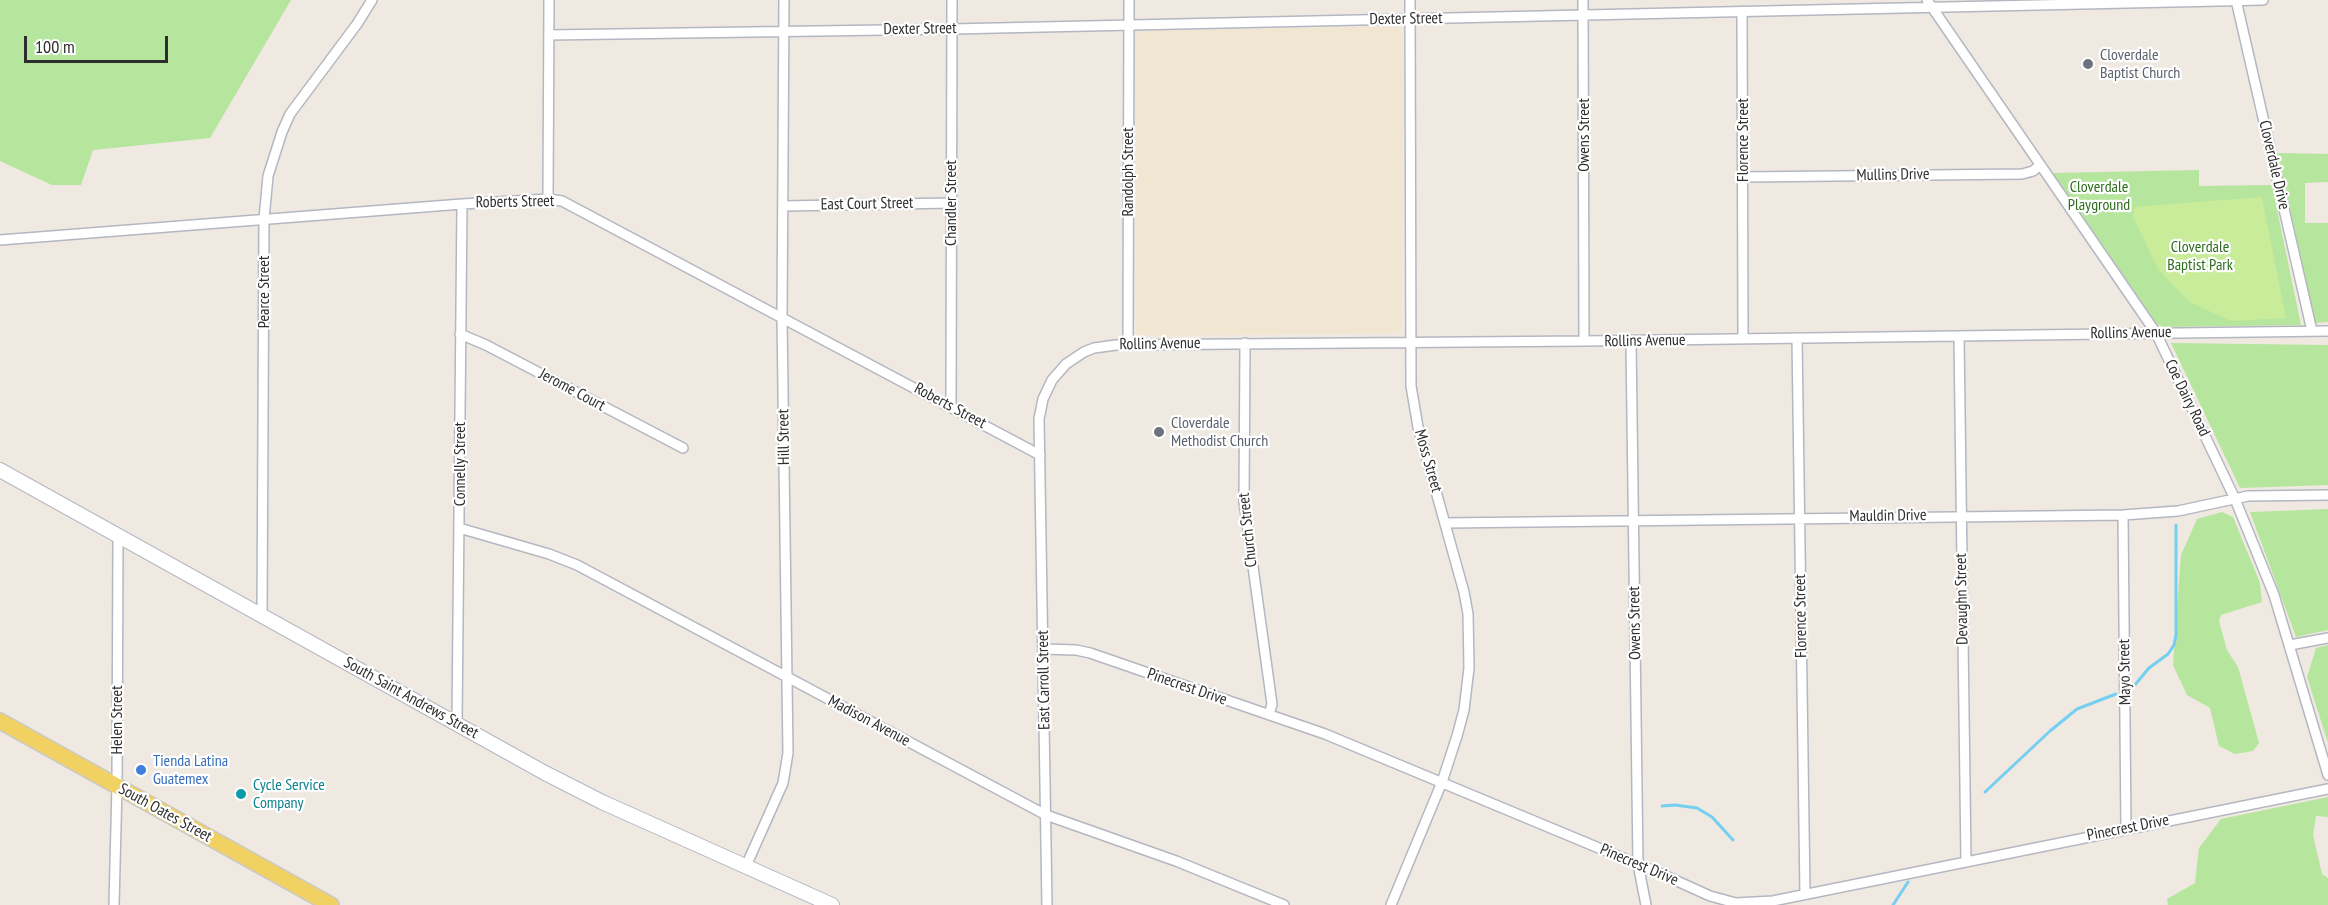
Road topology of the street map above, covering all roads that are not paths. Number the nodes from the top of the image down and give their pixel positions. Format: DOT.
graph roads {
  1 [pos="372,0"];
  2 [pos="549,0"];
  3 [pos="784,0"];
  4 [pos="952,0"];
  5 [pos="1129,0"];
  6 [pos="1410,0"];
  7 [pos="1583,0"];
  8 [pos="2236,0"];
  9 [pos="2263,0"];
  10 [pos="1929,4"];
  11 [pos="1742,12"];
  12 [pos="1583,15"];
  13 [pos="1411,19"];
  14 [pos="1128,25"];
  15 [pos="952,29"];
  16 [pos="784,31"];
  17 [pos="549,35"];
  18 [pos="2040,165"];
  19 [pos="1743,177"];
  20 [pos="548,199"];
  21 [pos="951,203"];
  22 [pos="462,204"];
  23 [pos="783,206"];
  24 [pos="264,219"];
  25 [pos="0,240"];
  26 [pos="782,317"];
  27 [pos="2312,331"];
  28 [pos="2328,331"];
  29 [pos="2156,333"];
  30 [pos="460,334"];
  31 [pos="1959,336"];
  32 [pos="1797,338"];
  33 [pos="1743,339"];
  34 [pos="1584,341"];
  35 [pos="1631,341"];
  36 [pos="1410,342"];
  37 [pos="1245,343"];
  38 [pos="1128,345"];
  39 [pos="951,406"];
  40 [pos="683,448"];
  41 [pos="1040,455"];
  42 [pos="0,470"];
  43 [pos="2328,495"];
  44 [pos="2235,499"];
  45 [pos="2124,515"];
  46 [pos="1961,516"];
  47 [pos="1800,517"];
  48 [pos="1634,520"];
  49 [pos="1446,523"];
  50 [pos="459,528"];
  51 [pos="118,536"];
  52 [pos="262,615"];
  53 [pos="2328,638"];
  54 [pos="2290,645"];
  55 [pos="1043,649"];
  56 [pos="786,677"];
  57 [pos="1269,715"];
  58 [pos="0,721"];
  59 [pos="457,724"];
  60 [pos="2328,775"];
  61 [pos="1442,782"];
  62 [pos="117,786"];
  63 [pos="2328,789"];
  64 [pos="1046,815"];
  65 [pos="2126,829"];
  66 [pos="1966,861"];
  67 [pos="1638,864"];
  68 [pos="746,866"];
  69 [pos="1805,894"];
  70 [pos="114,905"];
  71 [pos="331,905"];
  72 [pos="832,905"];
  73 [pos="1047,905"];
  74 [pos="1284,905"];
  75 [pos="1391,905"];
  76 [pos="1646,905"];
  1 -- 24 [label="street, Pearce Street"];
  2 -- 17 [label="street"];
  3 -- 16 [label="street, Hill Street"];
  4 -- 15 [label="street, Chandler Street"];
  5 -- 14 [label="street, Randolph Street"];
  6 -- 13 [label="street, Moss Street"];
  7 -- 12 [label="street, Owens Street"];
  8 -- 9 [label="street, Dexter Street"];
  8 -- 10 [label="street, Dexter Street"];
  8 -- 27 [label="street, Cloverdale Drive"];
  10 -- 11 [label="street, Dexter Street"];
  10 -- 18 [label="street, Coe Dairy Road"];
  11 -- 12 [label="street, Dexter Street"];
  11 -- 19 [label="street, Florence Street"];
  12 -- 13 [label="street, Dexter Street"];
  12 -- 34 [label="street, Owens Street"];
  13 -- 14 [label="street, Dexter Street"];
  13 -- 36 [label="street, Moss Street"];
  14 -- 15 [label="street, Dexter Street"];
  14 -- 38 [label="street, Randolph Street"];
  15 -- 16 [label="street, Dexter Street"];
  15 -- 21 [label="street, Chandler Street"];
  16 -- 17 [label="street, Dexter Street"];
  16 -- 23 [label="street, Hill Street"];
  17 -- 20 [label="street"];
  18 -- 19 [label="street, Mullins Drive"];
  18 -- 29 [label="street, Coe Dairy Road"];
  19 -- 33 [label="street, Florence Street"];
  20 -- 22 [label="street, Roberts Street"];
  20 -- 26 [label="street, Roberts Street"];
  21 -- 23 [label="street, East Court Street"];
  21 -- 39 [label="street, Chandler Street"];
  22 -- 24 [label="street, Roberts Street"];
  22 -- 30 [label="street, Connelly Street"];
  23 -- 26 [label="street, Hill Street"];
  24 -- 25 [label="street, Roberts Street"];
  24 -- 52 [label="street, Pearce Street"];
  26 -- 39 [label="street, Roberts Street"];
  26 -- 56 [label="street, Hill Street"];
  27 -- 28 [label="street, Rollins Avenue"];
  27 -- 29 [label="street, Rollins Avenue"];
  29 -- 31 [label="street, Rollins Avenue"];
  29 -- 44 [label="street, Coe Dairy Road"];
  30 -- 40 [label="street, Jerome Court"];
  30 -- 50 [label="street, Connelly Street"];
  31 -- 32 [label="street, Rollins Avenue"];
  31 -- 46 [label="street, Devaughn Street"];
  32 -- 33 [label="street, Rollins Avenue"];
  32 -- 47 [label="street, Florence Street"];
  33 -- 35 [label="street, Rollins Avenue"];
  34 -- 35 [label="street, Rollins Avenue"];
  34 -- 36 [label="street, Rollins Avenue"];
  35 -- 48 [label="street, Owens Street"];
  36 -- 37 [label="street, Rollins Avenue"];
  36 -- 49 [label="street, Moss Street"];
  37 -- 38 [label="street, Rollins Avenue"];
  37 -- 57 [label="street, Church Street"];
  38 -- 41 [label="street, Rollins Avenue"];
  39 -- 41 [label="street, Roberts Street"];
  41 -- 55 [label="street, East Carroll Street"];
  42 -- 51 [label="street, South Saint Andrews Street"];
  43 -- 44 [label="street, Mauldin Drive"];
  44 -- 45 [label="street, Mauldin Drive"];
  44 -- 54 [label="street, Coe Dairy Road"];
  45 -- 46 [label="street, Mauldin Drive"];
  45 -- 65 [label="street, Mayo Street"];
  46 -- 47 [label="street, Mauldin Drive"];
  46 -- 66 [label="street, Devaughn Street"];
  47 -- 48 [label="street, Mauldin Drive"];
  47 -- 69 [label="street, Florence Street"];
  48 -- 49 [label="street, Mauldin Drive"];
  48 -- 67 [label="street, Owens Street"];
  49 -- 61 [label="street, Moss Street"];
  50 -- 56 [label="street, Madison Avenue"];
  50 -- 59 [label="street, Connelly Street"];
  51 -- 52 [label="street, South Saint Andrews Street"];
  51 -- 62 [label="street, Helen Street"];
  52 -- 59 [label="street, South Saint Andrews Street"];
  53 -- 54 [label="street"];
  54 -- 60 [label="street, Coe Dairy Road"];
  55 -- 57 [label="street, Pinecrest Drive"];
  55 -- 64 [label="street, East Carroll Street"];
  56 -- 64 [label="street, Madison Avenue"];
  56 -- 68 [label="street, Hill Street"];
  57 -- 61 [label="street, Pinecrest Drive"];
  58 -- 62 [label="main road, South Oates Street"];
  59 -- 68 [label="street, South Saint Andrews Street"];
  61 -- 67 [label="street, Pinecrest Drive"];
  61 -- 75 [label="street, Moss Street"];
  62 -- 70 [label="street, Helen Street"];
  62 -- 71 [label="main road, South Oates Street"];
  63 -- 65 [label="street, Pinecrest Drive"];
  64 -- 73 [label="street, East Carroll Street"];
  64 -- 74 [label="street, Madison Avenue"];
  65 -- 66 [label="street, Pinecrest Drive"];
  66 -- 69 [label="street, Pinecrest Drive"];
  67 -- 69 [label="street, Pinecrest Drive"];
  67 -- 76 [label="street, Owens Street"];
  68 -- 72 [label="street, South Saint Andrews Street"];
}
